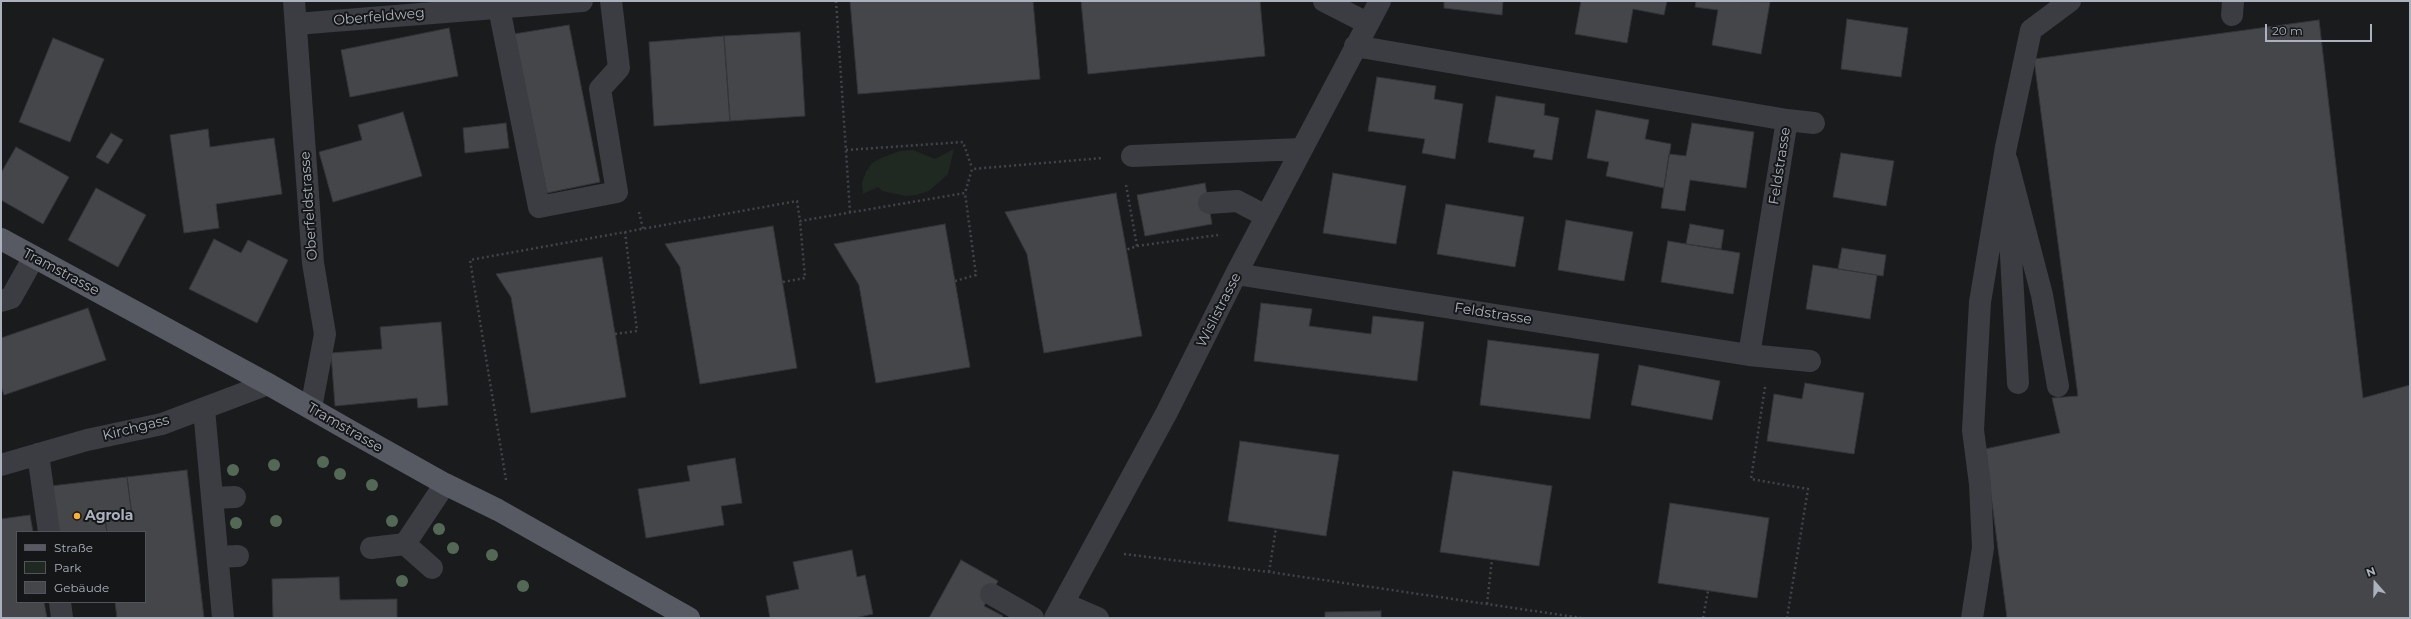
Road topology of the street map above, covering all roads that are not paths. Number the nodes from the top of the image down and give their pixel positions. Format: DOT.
graph roads {
  1 [pos="294,1"];
  2 [pos="582,1"];
  3 [pos="611,1"];
  4 [pos="1324,1"];
  5 [pos="1380,1"];
  6 [pos="2070,1"];
  7 [pos="499,8"];
  8 [pos="1367,23"];
  9 [pos="296,24"];
  10 [pos="1355,46"];
  11 [pos="1787,120"];
  12 [pos="1814,123"];
  13 [pos="1301,149"];
  14 [pos="2005,154"];
  15 [pos="1126,156"];
  16 [pos="1209,203"];
  17 [pos="1266,216"];
  18 [pos="1,239"];
  19 [pos="34,257"];
  20 [pos="1236,274"];
  21 [pos="1,301"];
  22 [pos="1759,356"];
  23 [pos="1810,361"];
  24 [pos="2018,383"];
  25 [pos="268,384"];
  26 [pos="2058,386"];
  27 [pos="311,408"];
  28 [pos="204,409"];
  29 [pos="38,454"];
  30 [pos="1,465"];
  31 [pos="445,484"];
  32 [pos="235,497"];
  33 [pos="212,498"];
  34 [pos="49,531"];
  35 [pos="405,544"];
  36 [pos="371,548"];
  37 [pos="432,568"];
  38 [pos="991,594"];
  39 [pos="60,603"];
  40 [pos="1059,611"];
  41 [pos="62,618"];
  42 [pos="224,618"];
  43 [pos="689,618"];
  44 [pos="1033,618"];
  45 [pos="1098,618"];
  46 [pos="1972,618"];
  1 -- 9 [label="street, Oberfeldstrasse"];
  2 -- 7 [label="street, Oberfeldweg"];
  3 -- 7 [label="street"];
  4 -- 8 [label="street"];
  5 -- 8 [label="street, Wislistrasse"];
  6 -- 14 [label="street"];
  7 -- 9 [label="street, Oberfeldweg"];
  8 -- 10 [label="street, Wislistrasse"];
  9 -- 27 [label="street, Oberfeldstrasse"];
  10 -- 11 [label="street, Feldstrasse"];
  10 -- 13 [label="street, Wislistrasse"];
  11 -- 12 [label="street, Feldstrasse"];
  11 -- 22 [label="street, Feldstrasse"];
  13 -- 15 [label="street"];
  13 -- 17 [label="street, Wislistrasse"];
  14 -- 24 [label="street"];
  14 -- 26 [label="street"];
  14 -- 46 [label="street"];
  16 -- 17 [label="street"];
  17 -- 20 [label="street, Wislistrasse"];
  18 -- 19 [label="main road, Tramstrasse"];
  19 -- 21 [label="street"];
  19 -- 25 [label="main road, Tramstrasse"];
  20 -- 22 [label="street, Feldstrasse"];
  20 -- 40 [label="street, Wislistrasse"];
  22 -- 23 [label="street, Feldstrasse"];
  25 -- 27 [label="main road, Tramstrasse"];
  25 -- 28 [label="street, Kirchgass"];
  27 -- 31 [label="main road, Tramstrasse"];
  28 -- 29 [label="street, Kirchgass"];
  28 -- 33 [label="street"];
  29 -- 30 [label="street, Kirchgass"];
  29 -- 34 [label="street"];
  31 -- 35 [label="street"];
  31 -- 43 [label="main road, Tramstrasse"];
  32 -- 33 [label="street"];
  33 -- 42 [label="street"];
  35 -- 36 [label="street"];
  35 -- 37 [label="street"];
  38 -- 44 [label="street"];
  39 -- 41 [label="street"];
  40 -- 45 [label="street"];
}
